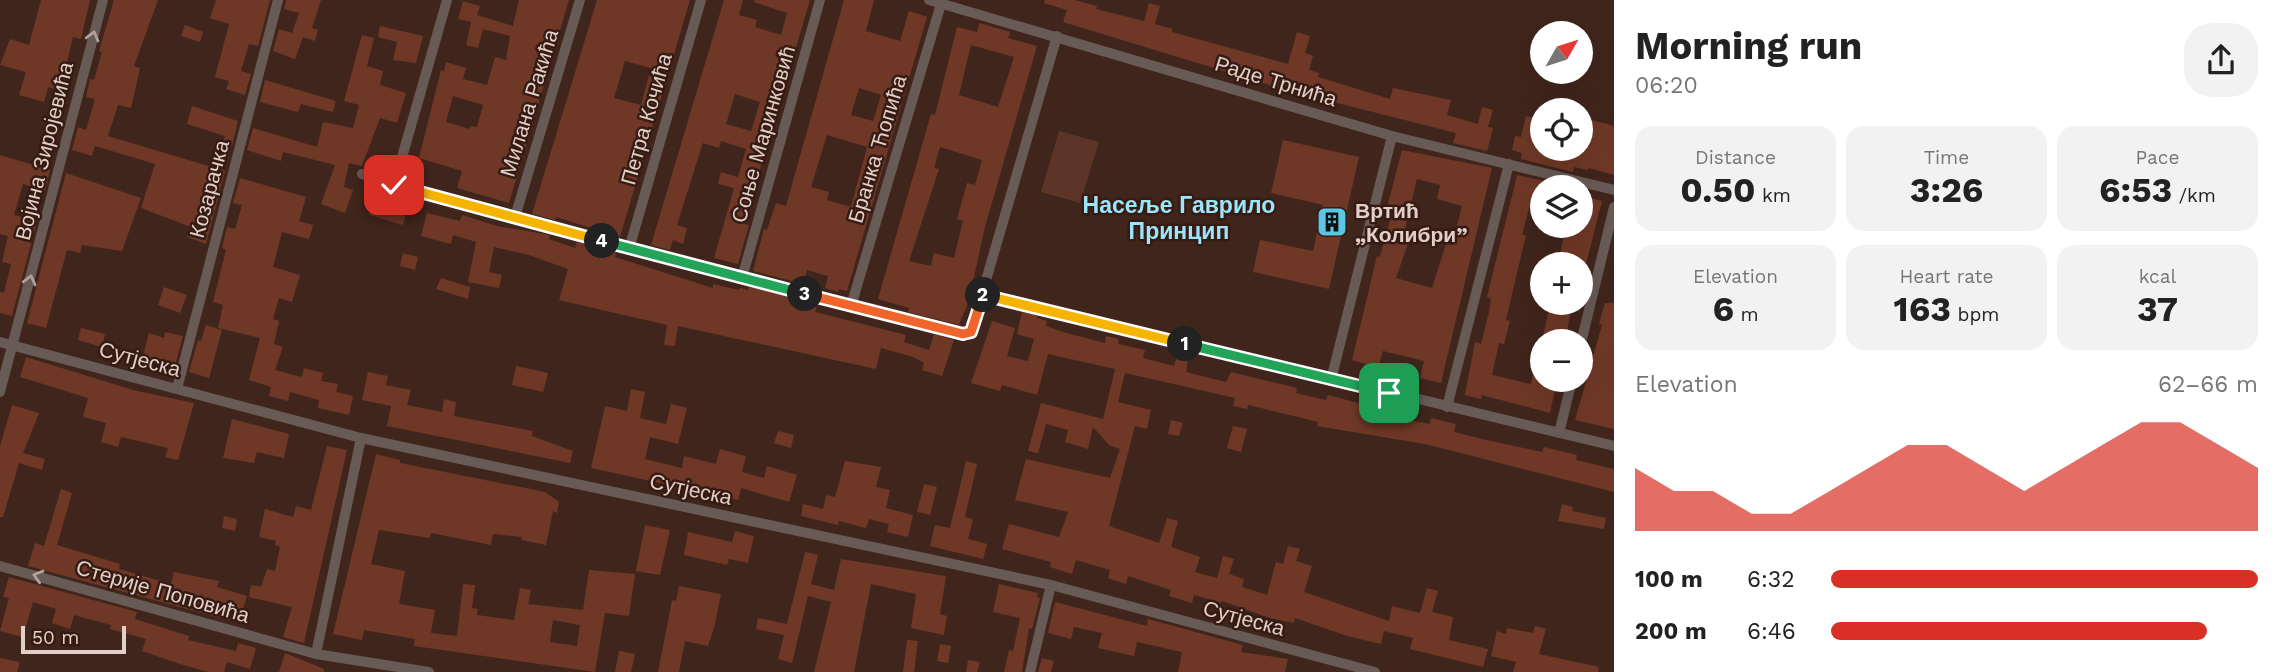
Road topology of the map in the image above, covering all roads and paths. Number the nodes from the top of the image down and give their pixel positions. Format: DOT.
graph roads {
  1 [pos="103,0"];
  2 [pos="278,0"];
  3 [pos="447,0"];
  4 [pos="580,0"];
  5 [pos="701,0"];
  6 [pos="820,0"];
  7 [pos="935,2"];
  8 [pos="1056,36"];
  9 [pos="1392,136"];
  10 [pos="1509,164"];
  11 [pos="362,174"];
  12 [pos="394,185"];
  13 [pos="1614,190"];
  14 [pos="1614,207"];
  15 [pos="515,217"];
  16 [pos="629,249"];
  17 [pos="743,278"];
  18 [pos="983,293"];
  19 [pos="851,306"];
  20 [pos="1584,329"];
  21 [pos="0,342"];
  22 [pos="14,346"];
  23 [pos="1331,380"];
  24 [pos="177,389"];
  25 [pos="0,392"];
  26 [pos="1569,392"];
  27 [pos="1447,407"];
  28 [pos="1559,433"];
  29 [pos="361,438"];
  30 [pos="1614,446"];
  31 [pos="0,566"];
  32 [pos="1051,585"];
  33 [pos="316,654"];
  34 [pos="429,672"];
  35 [pos="1030,672"];
  36 [pos="1375,672"];
  22 -- 1 [label="street, Војина Зиројевића, one-way"];
  2 -- 24 [label="street, Козарачка"];
  3 -- 12 [label="street"];
  4 -- 15 [label="street, Милана Ракића"];
  5 -- 16 [label="street, Петра Кочића"];
  6 -- 17 [label="street, Соње Маринковић"];
  7 -- 8 [label="street, Раде Трнића"];
  7 -- 19 [label="street, Бранка Ћопића"];
  8 -- 9 [label="street, Раде Трнића"];
  8 -- 18 [label="street"];
  9 -- 10 [label="street, Раде Трнића"];
  9 -- 23 [label="street"];
  10 -- 13 [label="street, Раде Трнића"];
  10 -- 27 [label="street"];
  11 -- 12 [label="street"];
  12 -- 15 [label="street"];
  14 -- 20 [label="street"];
  15 -- 16 [label="street"];
  16 -- 17 [label="street"];
  17 -- 19 [label="street"];
  18 -- 19 [label="street"];
  18 -- 23 [label="street"];
  21 -- 22 [label="street, Сутјеска"];
  22 -- 24 [label="street, Сутјеска"];
  22 -- 25 [label="street, Војина Зиројевића"];
  23 -- 27 [label="street"];
  24 -- 29 [label="street, Сутјеска"];
  26 -- 28 [label="street"];
  27 -- 28 [label="street"];
  28 -- 30 [label="street"];
  29 -- 32 [label="street, Сутјеска"];
  29 -- 33 [label="street"];
  33 -- 31 [label="street, Стерије Поповића, one-way"];
  32 -- 35 [label="street"];
  32 -- 36 [label="street, Сутјеска"];
  33 -- 34 [label="street, Стерије Поповића"];
}
